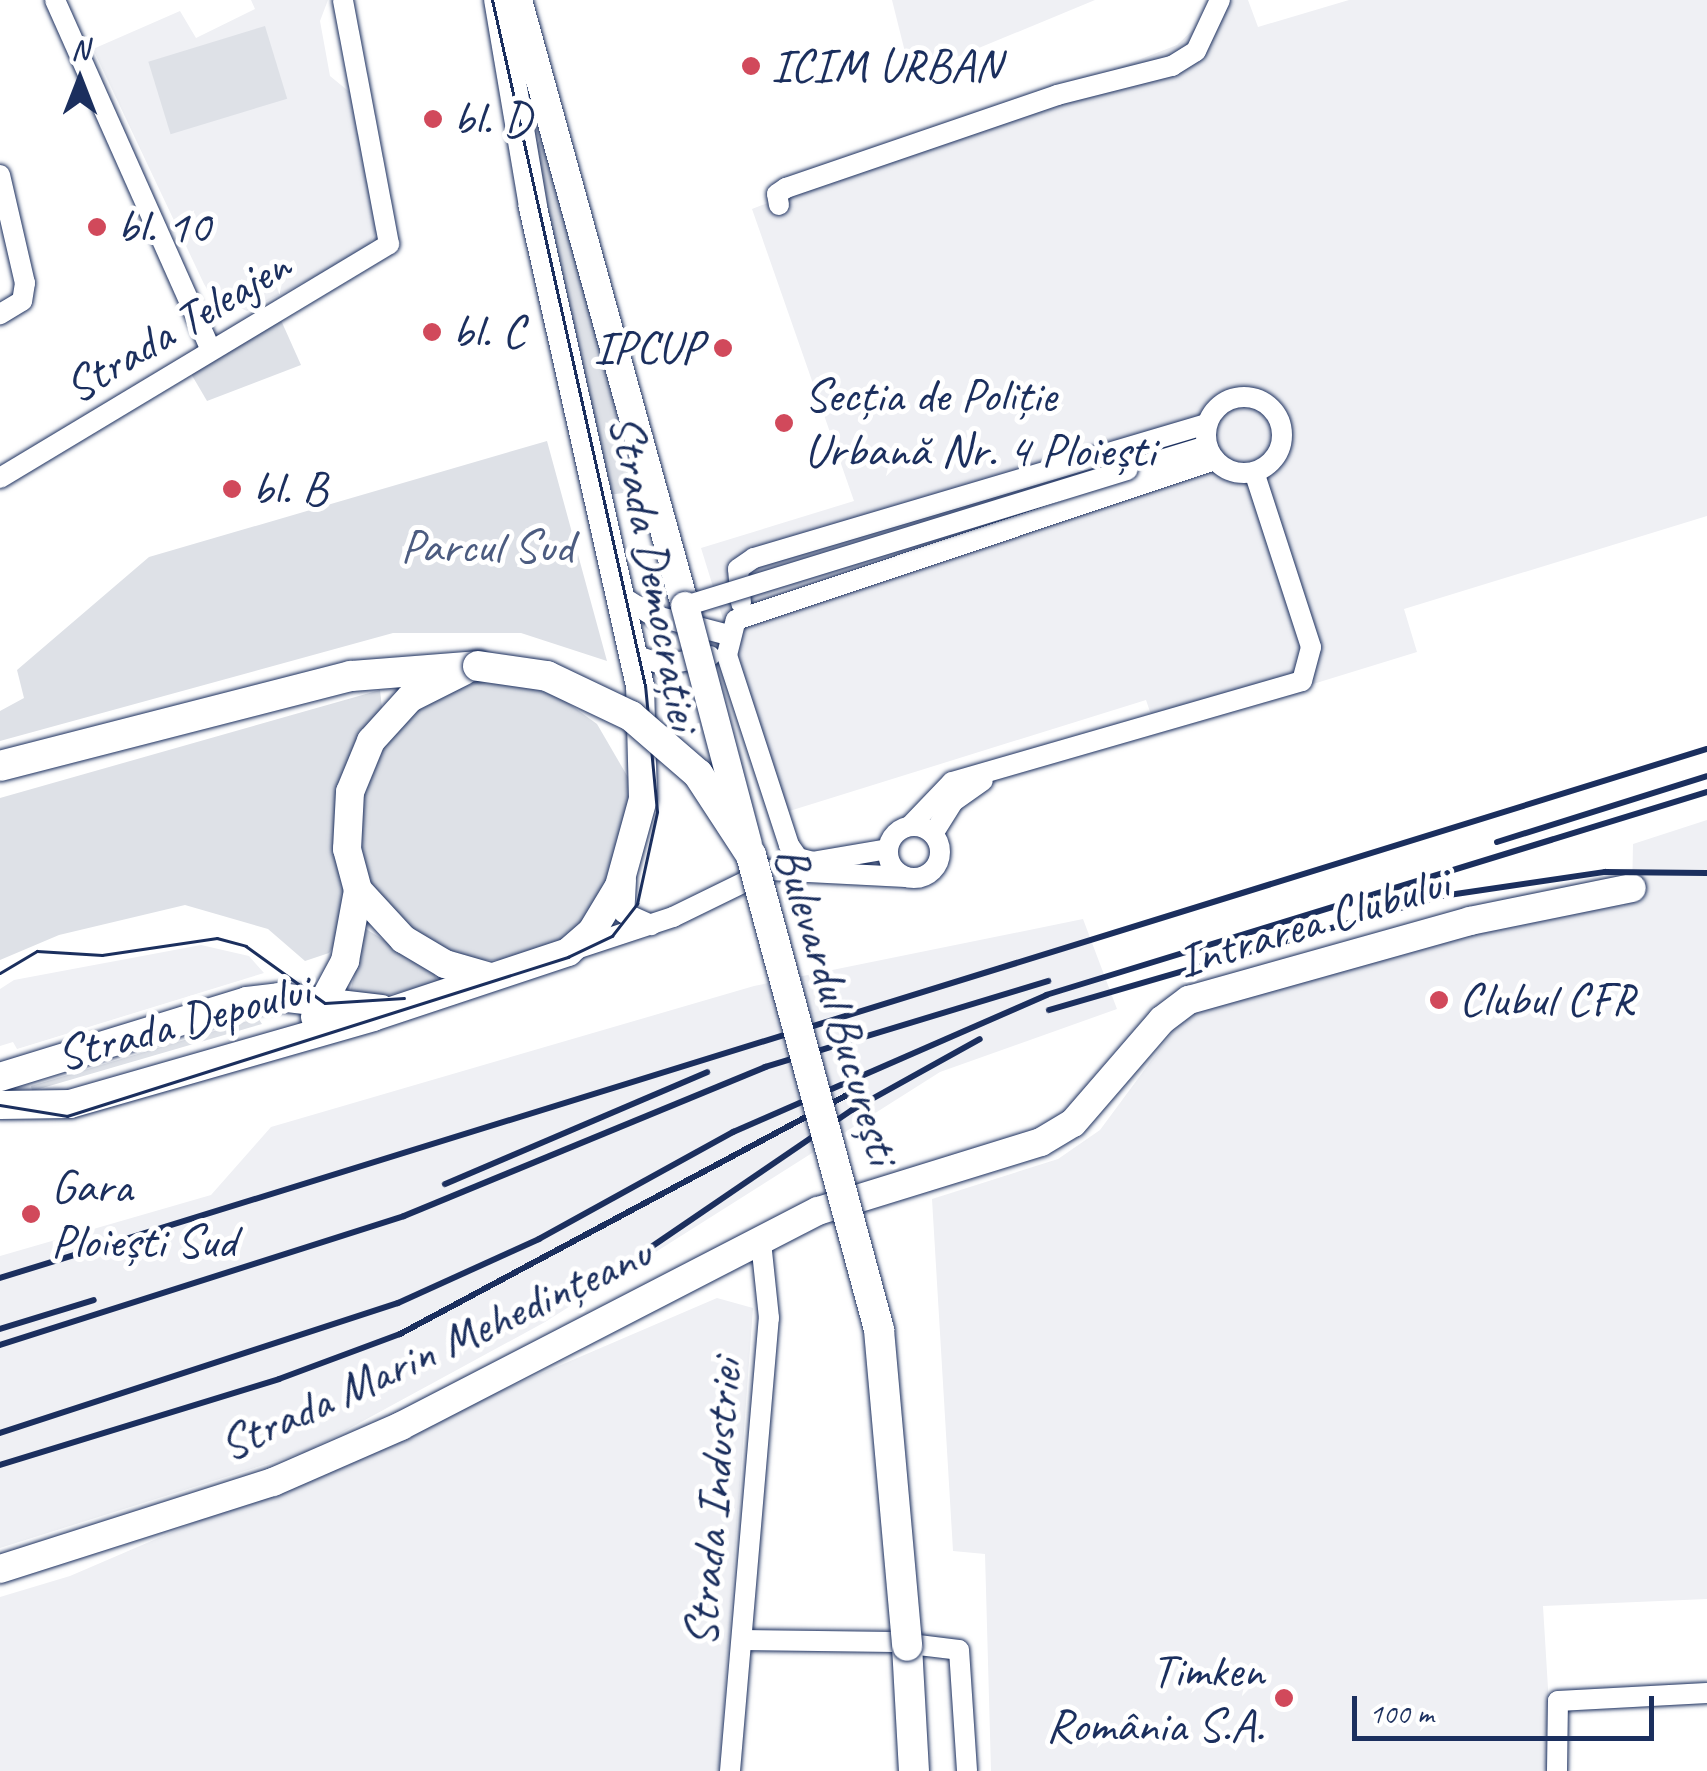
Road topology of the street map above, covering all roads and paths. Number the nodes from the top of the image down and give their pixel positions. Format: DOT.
graph roads {
  1 [pos="55,0"];
  2 [pos="343,0"];
  3 [pos="1220,0"];
  4 [pos="512,5"];
  5 [pos="0,174"];
  6 [pos="779,205"];
  7 [pos="0,314"];
  8 [pos="211,350"];
  9 [pos="1208,424"];
  10 [pos="1211,453"];
  11 [pos="1254,472"];
  12 [pos="0,478"];
  13 [pos="820,538"];
  14 [pos="776,552"];
  15 [pos="799,567"];
  16 [pos="621,596"];
  17 [pos="796,597"];
  18 [pos="685,606"];
  19 [pos="744,614"];
  20 [pos="727,644"];
  21 [pos="634,655"];
  22 [pos="664,665"];
  23 [pos="478,666"];
  24 [pos="640,686"];
  25 [pos="0,766"];
  26 [pos="1006,768"];
  27 [pos="910,826"];
  28 [pos="934,834"];
  29 [pos="634,840"];
  30 [pos="789,845"];
  31 [pos="888,849"];
  32 [pos="763,862"];
  33 [pos="906,876"];
  34 [pos="1632,888"];
  35 [pos="358,890"];
  36 [pos="651,925"];
  37 [pos="568,952"];
  38 [pos="491,977"];
  39 [pos="325,1002"];
  40 [pos="388,1009"];
  41 [pos="304,1035"];
  42 [pos="0,1077"];
  43 [pos="0,1105"];
  44 [pos="899,1186"];
  45 [pos="762,1242"];
  46 [pos="0,1570"];
  47 [pos="742,1640"];
  48 [pos="1707,1693"];
  49 [pos="730,1771"];
  50 [pos="914,1771"];
  51 [pos="968,1771"];
  52 [pos="1557,1771"];
  1 -- 8 [label="street"];
  2 -- 8 [label="street, Strada Teleajen"];
  3 -- 6 [label="street"];
  4 -- 16 [label="main road, Strada Democrației"];
  4 -- 18 [label="main road, Strada Democrației"];
  5 -- 7 [label="street"];
  8 -- 12 [label="street, Strada Teleajen"];
  9 -- 10 [label="street"];
  9 -- 11 [label="street"];
  9 -- 13 [label="street"];
  10 -- 11 [label="street"];
  10 -- 17 [label="street"];
  10 -- 18 [label="street, bridge"];
  11 -- 26 [label="street"];
  13 -- 14 [label="street"];
  13 -- 15 [label="street"];
  14 -- 15 [label="street"];
  14 -- 19 [label="street"];
  15 -- 17 [label="street"];
  16 -- 20 [label="street"];
  16 -- 21 [label="main road, Strada Democrației"];
  17 -- 19 [label="street"];
  18 -- 32 [label="main road, Strada Democrației, bridge"];
  19 -- 20 [label="street"];
  20 -- 22 [label="street"];
  20 -- 30 [label="street"];
  21 -- 22 [label="street"];
  21 -- 24 [label="main road, Strada Democrației"];
  22 -- 24 [label="street"];
  23 -- 25 [label="main road, Bulevardul București"];
  23 -- 32 [label="main road, Bulevardul București, bridge"];
  23 -- 35 [label="main road"];
  24 -- 29 [label="main road, Strada Democrației"];
  26 -- 27 [label="street"];
  26 -- 28 [label="street"];
  27 -- 28 [label="street"];
  27 -- 31 [label="street"];
  28 -- 33 [label="street"];
  29 -- 36 [label="street"];
  29 -- 37 [label="main road, Strada Democrației"];
  30 -- 31 [label="street"];
  30 -- 32 [label="street"];
  31 -- 33 [label="street"];
  32 -- 33 [label="street"];
  32 -- 36 [label="street"];
  32 -- 50 [label="main road, Bulevardul București, bridge"];
  34 -- 44 [label="main road, Intrarea Clubului"];
  35 -- 38 [label="main road"];
  35 -- 39 [label="main road"];
  36 -- 37 [label="street"];
  37 -- 38 [label="main road, Strada Democrației"];
  38 -- 40 [label="main road, Strada Depoului"];
  39 -- 40 [label="main road, Strada Depoului"];
  39 -- 41 [label="main road"];
  39 -- 42 [label="main road, Strada Depoului"];
  40 -- 41 [label="main road, Strada Depoului"];
  41 -- 43 [label="main road, Strada Depoului"];
  44 -- 45 [label="main road, Strada Marin Mehedințeanu"];
  45 -- 46 [label="main road, Strada Marin Mehedințeanu"];
  45 -- 47 [label="street, Strada Industriei"];
  47 -- 49 [label="street, Strada Industriei"];
  47 -- 51 [label="street"];
  48 -- 52 [label="street"];
}
